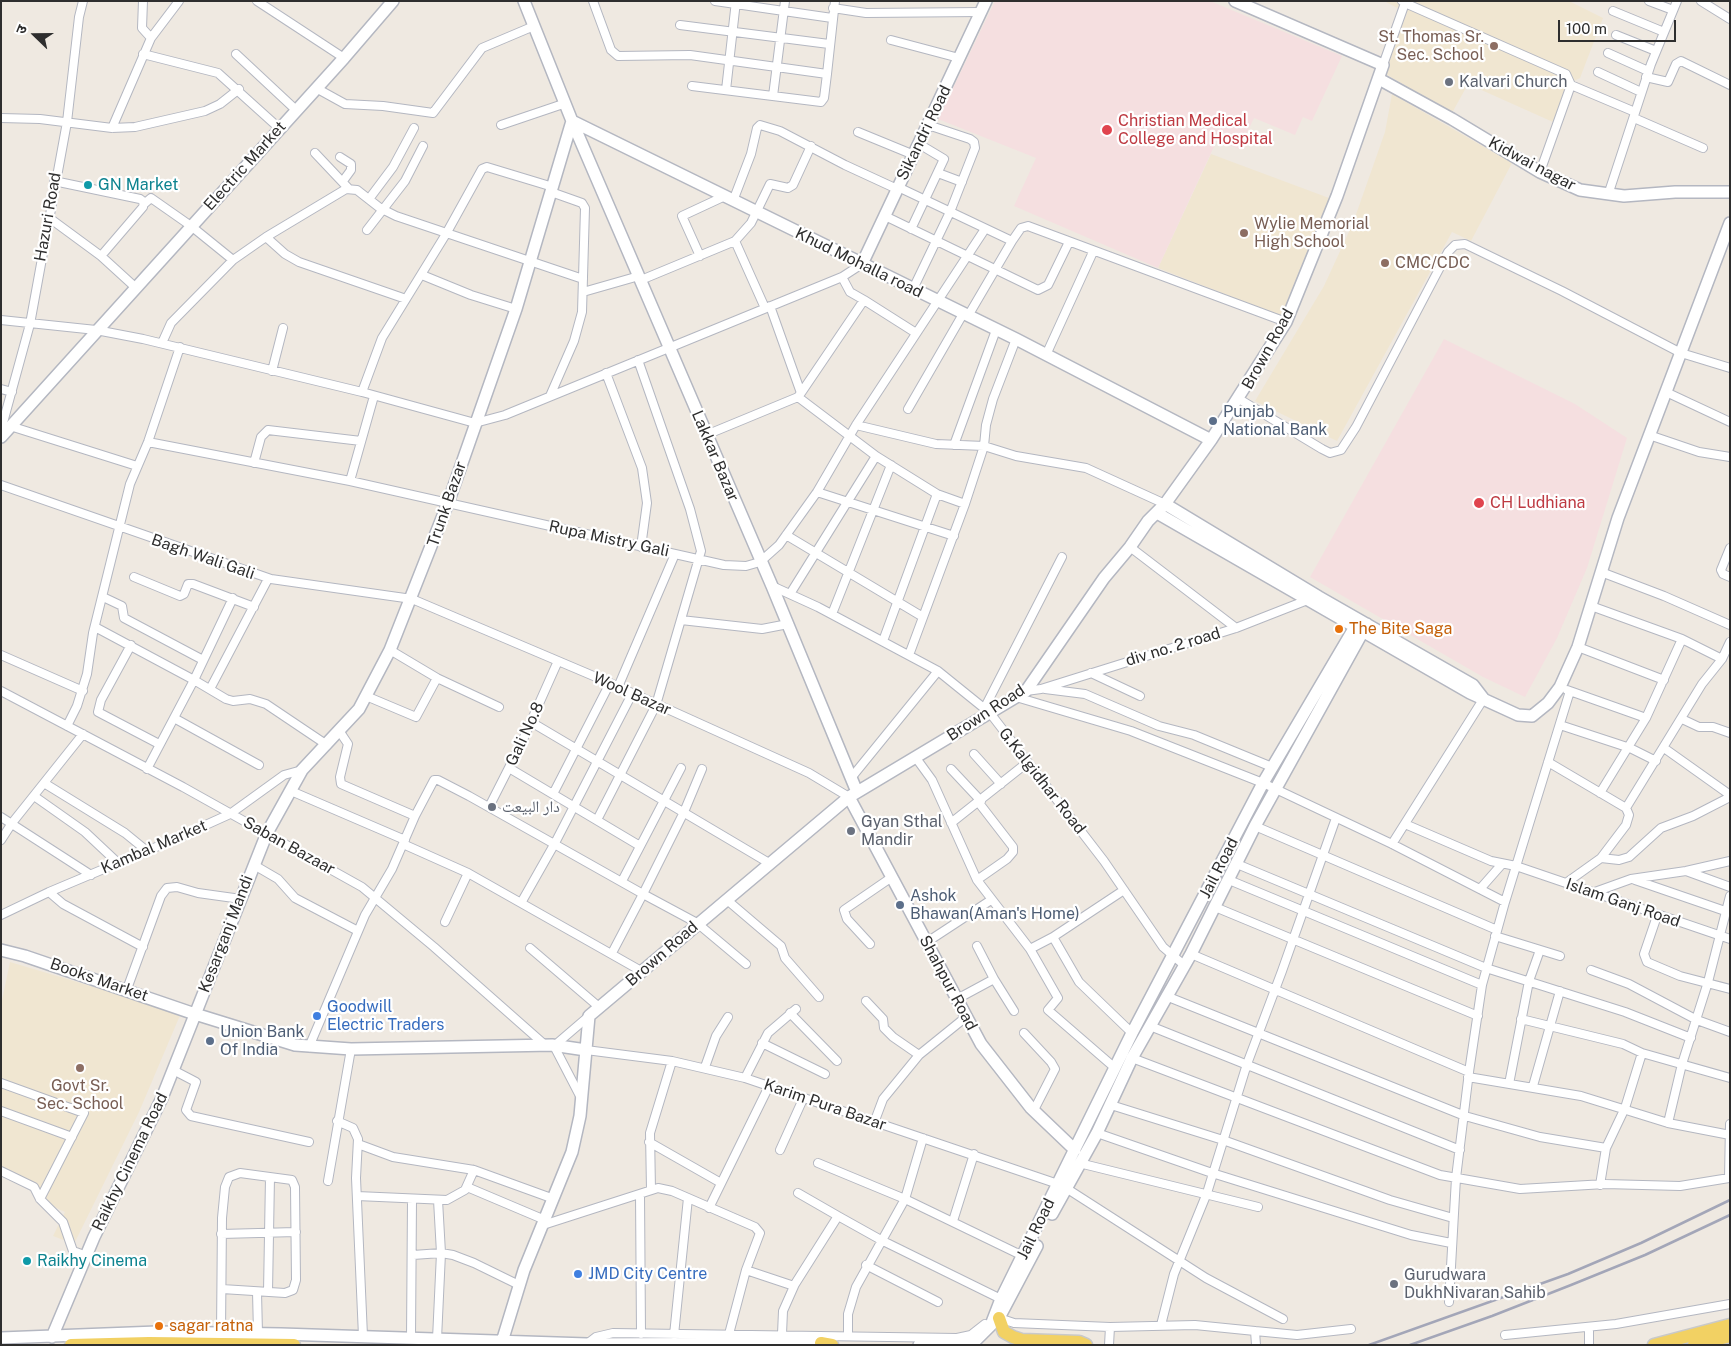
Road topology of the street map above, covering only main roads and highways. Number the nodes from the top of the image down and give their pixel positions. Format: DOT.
graph roads {
  1 [pos="998,1323"];
  2 [pos="1730,1325"];
  3 [pos="1730,1336"];
  4 [pos="71,1345"];
  5 [pos="294,1345"];
  6 [pos="1086,1345"];
  7 [pos="1654,1345"];
  8 [pos="1694,1345"];
  1 -- 6 [label="main road"];
  2 -- 7 [label="main road"];
  3 -- 8 [label="main road"];
  4 -- 5 [label="main road"];
}
